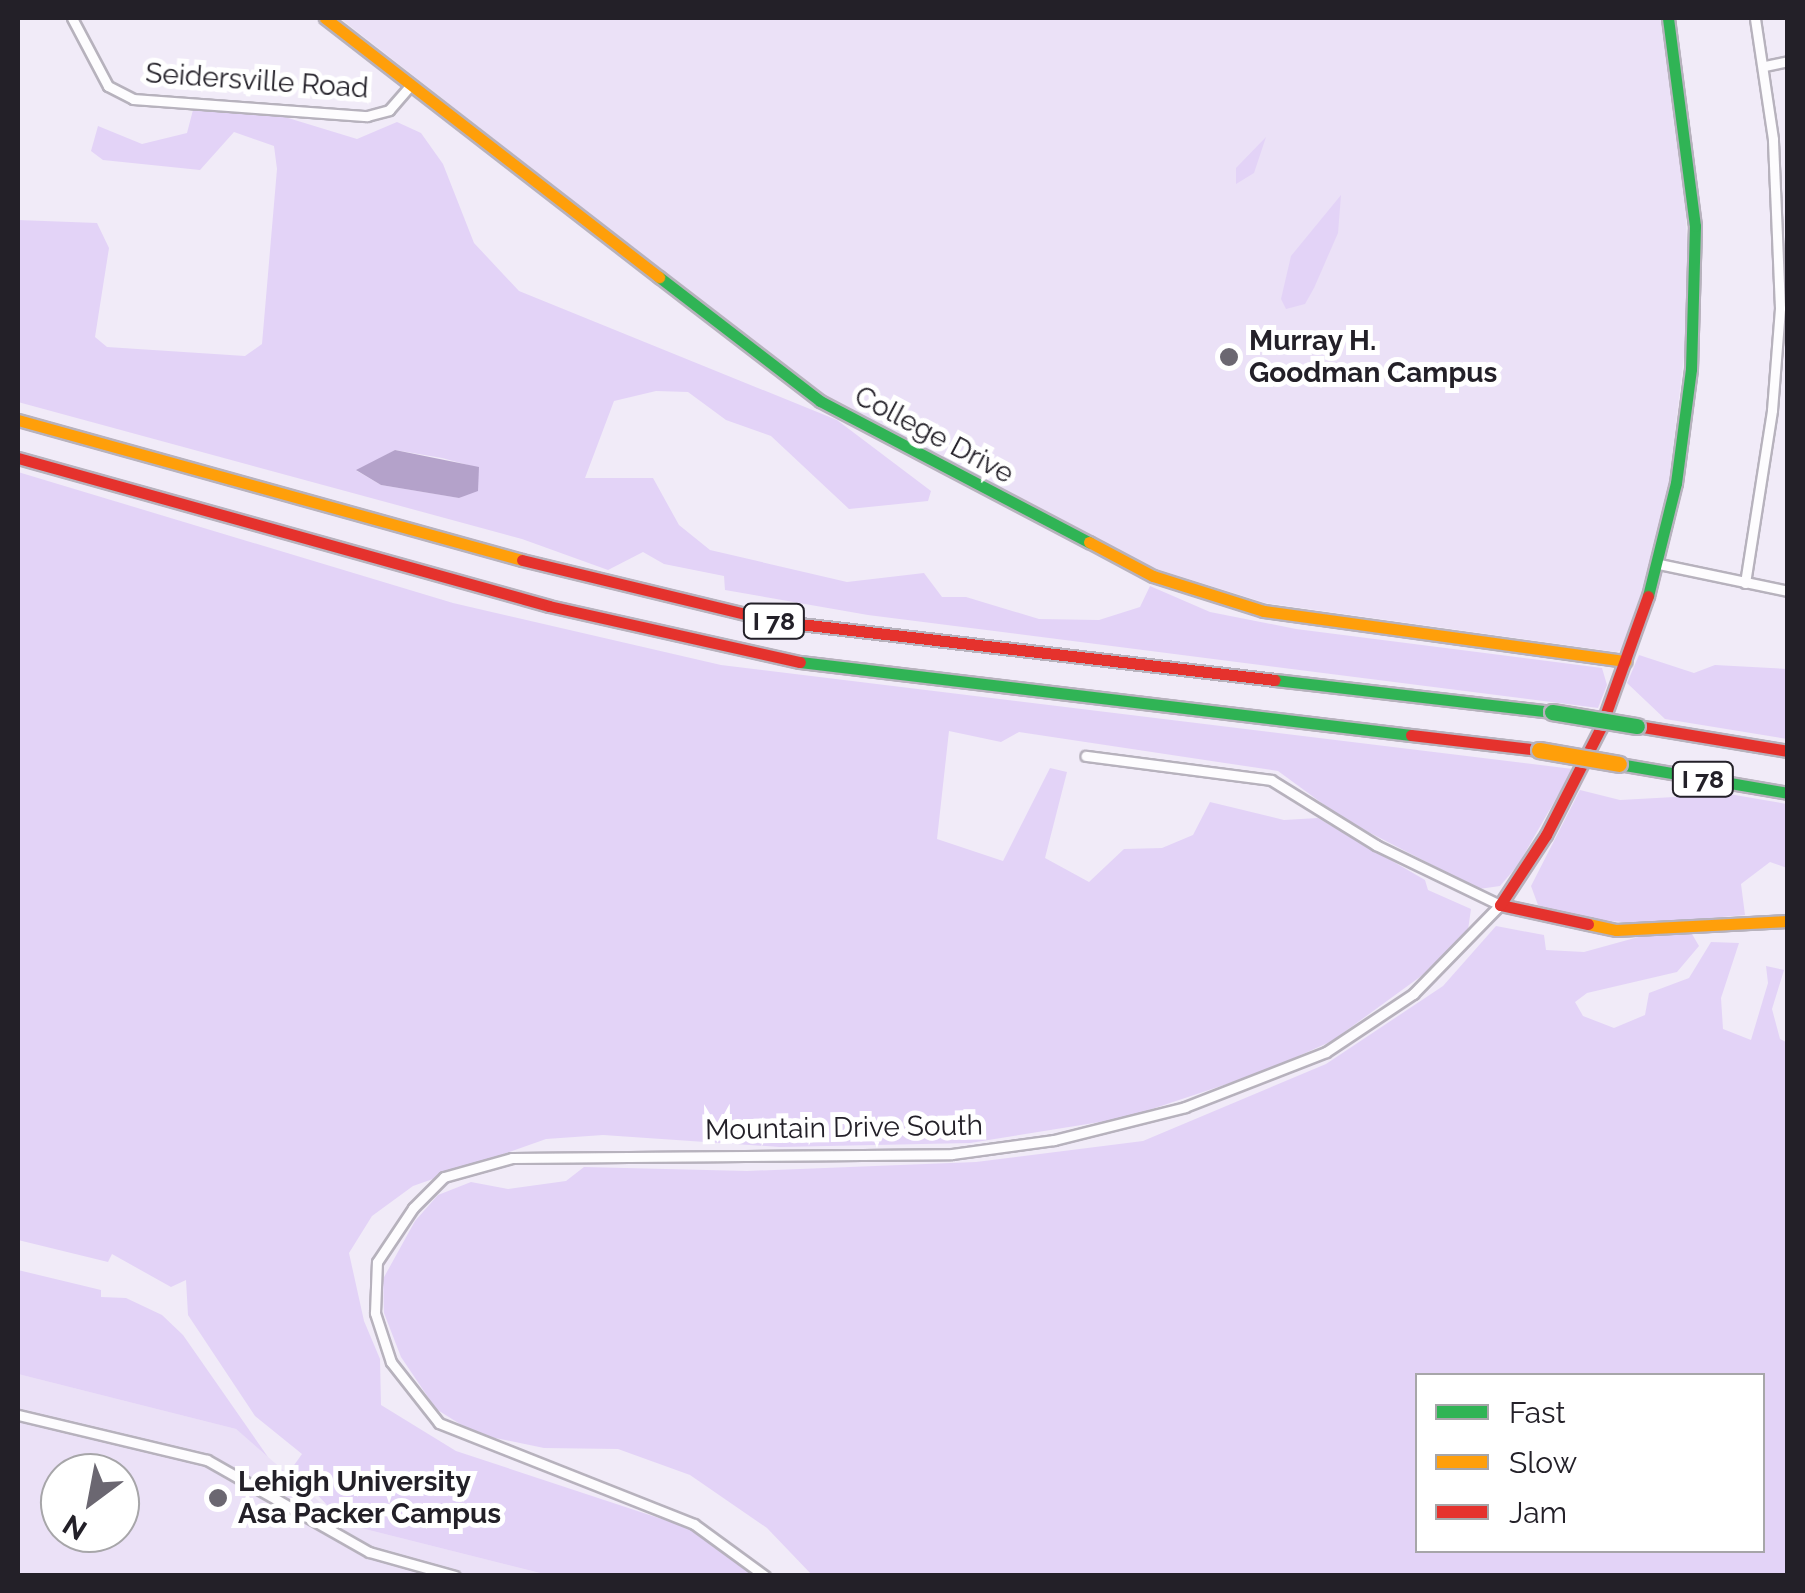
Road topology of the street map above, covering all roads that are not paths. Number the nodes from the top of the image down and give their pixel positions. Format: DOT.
graph roads {
  1 [pos="72,18"];
  2 [pos="325,18"];
  3 [pos="1668,18"];
  4 [pos="1755,18"];
  5 [pos="1788,62"];
  6 [pos="1765,66"];
  7 [pos="412,85"];
  8 [pos="1784,244"];
  9 [pos="18,420"];
  10 [pos="18,458"];
  11 [pos="1658,564"];
  12 [pos="1746,583"];
  13 [pos="1788,591"];
  14 [pos="1626,661"];
  15 [pos="1788,752"];
  16 [pos="1086,756"];
  17 [pos="1788,794"];
  18 [pos="1500,906"];
  19 [pos="1788,921"];
  20 [pos="18,1415"];
  21 [pos="454,1576"];
  22 [pos="765,1576"];
  1 -- 7 [label="street, Seidersville Road"];
  2 -- 7 [label="main road, College Drive"];
  3 -- 11 [label="main road, Mountain Drive South"];
  4 -- 6 [label="street"];
  5 -- 6 [label="street"];
  6 -- 8 [label="street"];
  7 -- 14 [label="main road, College Drive"];
  8 -- 12 [label="street"];
  9 -- 15 [label="main road, I 78, bridge"];
  10 -- 17 [label="main road, I 78, bridge"];
  11 -- 12 [label="street"];
  11 -- 14 [label="main road, Mountain Drive South"];
  12 -- 13 [label="street"];
  14 -- 18 [label="main road, Mountain Drive South"];
  16 -- 18 [label="street"];
  18 -- 19 [label="main road"];
  18 -- 22 [label="street, Mountain Drive South"];
  20 -- 21 [label="street"];
}
